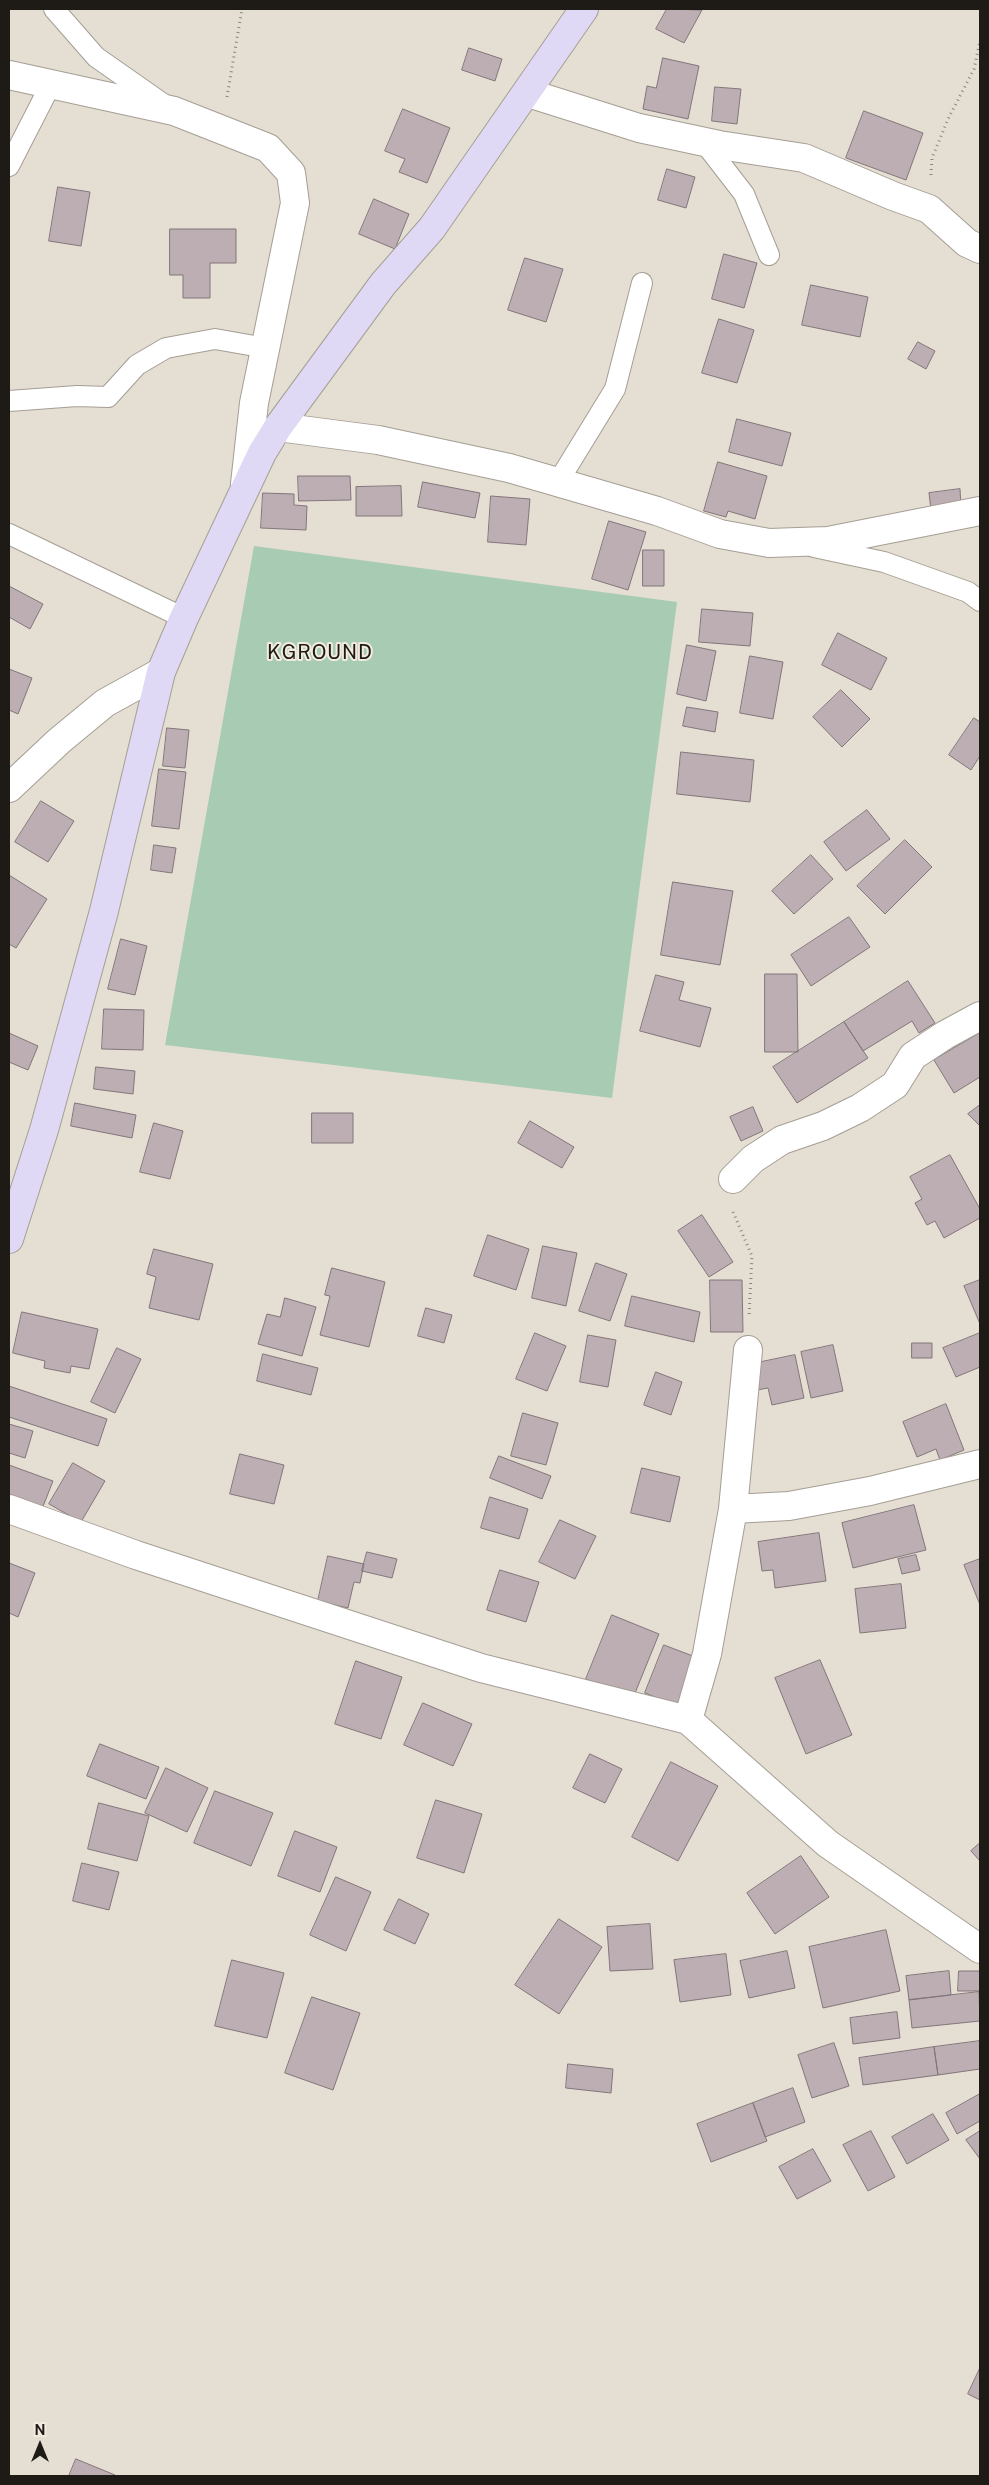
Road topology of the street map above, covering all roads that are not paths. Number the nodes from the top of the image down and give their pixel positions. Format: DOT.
graph roads {
  1 [pos="54,9"];
  2 [pos="584,9"];
  3 [pos="9,75"];
  4 [pos="51,84"];
  5 [pos="528,93"];
  6 [pos="174,111"];
  7 [pos="703,141"];
  8 [pos="9,166"];
  9 [pos="980,249"];
  10 [pos="769,255"];
  11 [pos="642,283"];
  12 [pos="266,348"];
  13 [pos="9,401"];
  14 [pos="278,428"];
  15 [pos="558,482"];
  16 [pos="244,491"];
  17 [pos="980,511"];
  18 [pos="9,534"];
  19 [pos="795,543"];
  20 [pos="980,600"];
  21 [pos="184,618"];
  22 [pos="161,672"];
  23 [pos="9,788"];
  24 [pos="980,1016"];
  25 [pos="733,1180"];
  26 [pos="9,1239"];
  27 [pos="748,1350"];
  28 [pos="980,1464"];
  29 [pos="9,1509"];
  30 [pos="733,1509"];
  31 [pos="688,1720"];
  32 [pos="980,1949"];
  1 -- 6 [label="lane"];
  2 -- 5 [label="street"];
  3 -- 4 [label="street"];
  4 -- 6 [label="street"];
  4 -- 8 [label="lane"];
  5 -- 7 [label="street"];
  5 -- 14 [label="street"];
  6 -- 12 [label="street"];
  7 -- 9 [label="street"];
  7 -- 10 [label="lane"];
  11 -- 15 [label="lane"];
  12 -- 13 [label="lane"];
  12 -- 16 [label="street"];
  14 -- 15 [label="street"];
  14 -- 16 [label="street"];
  15 -- 19 [label="street"];
  16 -- 21 [label="street"];
  17 -- 19 [label="street"];
  18 -- 21 [label="lane"];
  19 -- 20 [label="lane"];
  21 -- 22 [label="street"];
  22 -- 23 [label="street"];
  22 -- 26 [label="street"];
  24 -- 25 [label="street"];
  27 -- 30 [label="street"];
  28 -- 30 [label="street"];
  29 -- 31 [label="street"];
  30 -- 31 [label="street"];
  31 -- 32 [label="street"];
}
